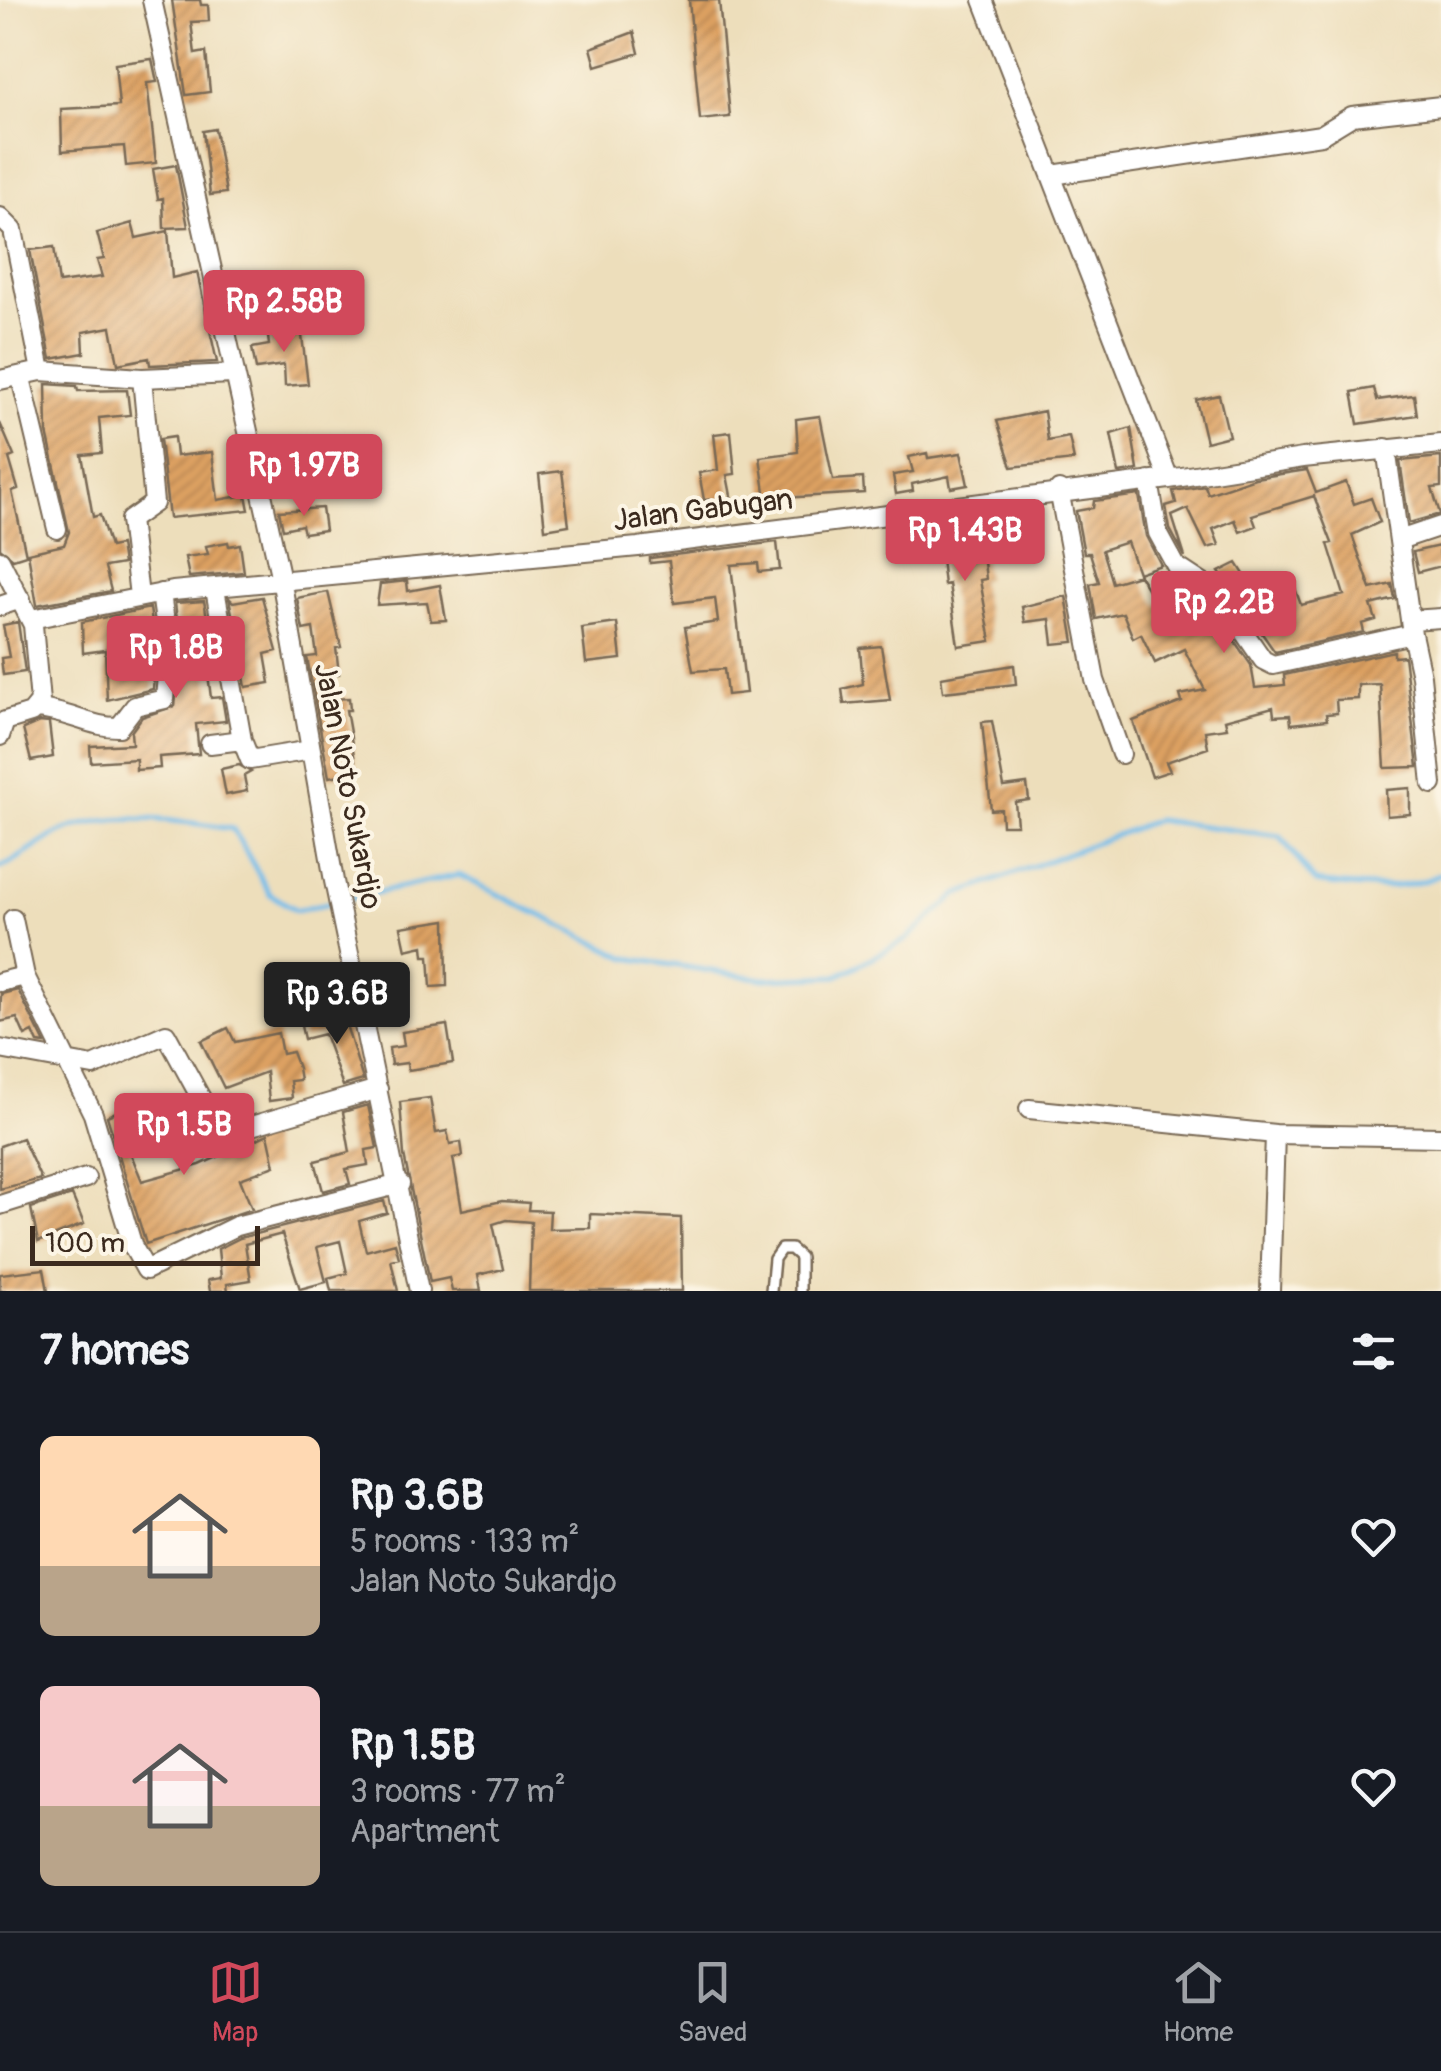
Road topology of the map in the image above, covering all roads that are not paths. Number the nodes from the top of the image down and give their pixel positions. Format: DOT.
graph roads {
  1 [pos="152,0"];
  2 [pos="983,0"];
  3 [pos="1441,106"];
  4 [pos="1052,175"];
  5 [pos="0,217"];
  6 [pos="41,371"];
  7 [pos="234,374"];
  8 [pos="21,378"];
  9 [pos="142,378"];
  10 [pos="0,380"];
  11 [pos="1441,444"];
  12 [pos="1386,448"];
  13 [pos="1169,480"];
  14 [pos="1149,481"];
  15 [pos="1059,490"];
  16 [pos="1441,526"];
  17 [pos="57,529"];
  18 [pos="1399,540"];
  19 [pos="0,560"];
  20 [pos="282,584"];
  21 [pos="215,589"];
  22 [pos="161,593"];
  23 [pos="139,596"];
  24 [pos="20,599"];
  25 [pos="0,606"];
  26 [pos="1441,618"];
  27 [pos="31,619"];
  28 [pos="1411,627"];
  29 [pos="37,709"];
  30 [pos="0,736"];
  31 [pos="242,740"];
  32 [pos="210,744"];
  33 [pos="311,750"];
  34 [pos="1121,754"];
  35 [pos="1432,784"];
  36 [pos="13,919"];
  37 [pos="24,976"];
  38 [pos="0,982"];
  39 [pos="0,1050"];
  40 [pos="70,1064"];
  41 [pos="378,1089"];
  42 [pos="1030,1109"];
  43 [pos="1275,1134"];
  44 [pos="1441,1137"];
  45 [pos="86,1178"];
  46 [pos="400,1184"];
  47 [pos="0,1204"];
  48 [pos="419,1291"];
  49 [pos="771,1291"];
  50 [pos="800,1291"];
  51 [pos="1270,1291"];
  1 -- 7 [label="street, Jalan Noto Sukardjo"];
  2 -- 4 [label="street"];
  3 -- 4 [label="street"];
  4 -- 13 [label="street"];
  5 -- 6 [label="street"];
  6 -- 8 [label="street"];
  6 -- 9 [label="street"];
  7 -- 9 [label="street"];
  7 -- 20 [label="street, Jalan Noto Sukardjo"];
  8 -- 10 [label="street"];
  8 -- 17 [label="street"];
  9 -- 23 [label="street"];
  11 -- 12 [label="street, Jalan Gabugan"];
  12 -- 13 [label="street, Jalan Gabugan"];
  12 -- 18 [label="street"];
  13 -- 14 [label="street, Jalan Gabugan"];
  14 -- 15 [label="street, Jalan Gabugan"];
  14 -- 28 [label="street"];
  15 -- 20 [label="street, Jalan Gabugan"];
  15 -- 34 [label="street"];
  16 -- 18 [label="street"];
  18 -- 28 [label="street"];
  19 -- 24 [label="street"];
  20 -- 21 [label="street, Jalan Gabugan"];
  20 -- 33 [label="street, Jalan Noto Sukardjo"];
  21 -- 22 [label="street, Jalan Gabugan"];
  21 -- 31 [label="street"];
  22 -- 23 [label="street, Jalan Gabugan"];
  22 -- 29 [label="street"];
  23 -- 27 [label="street, Jalan Gabugan"];
  24 -- 25 [label="street"];
  24 -- 27 [label="street"];
  26 -- 28 [label="street"];
  27 -- 29 [label="street"];
  28 -- 35 [label="street"];
  29 -- 30 [label="street"];
  31 -- 32 [label="street"];
  31 -- 33 [label="street"];
  33 -- 41 [label="street, Jalan Noto Sukardjo"];
  36 -- 37 [label="street"];
  37 -- 38 [label="street"];
  37 -- 40 [label="street"];
  39 -- 40 [label="street"];
  40 -- 41 [label="street"];
  40 -- 46 [label="street"];
  41 -- 46 [label="street, Jalan Noto Sukardjo"];
  42 -- 43 [label="street"];
  43 -- 44 [label="street"];
  43 -- 51 [label="street"];
  45 -- 47 [label="street"];
  46 -- 48 [label="street, Jalan Noto Sukardjo"];
  49 -- 50 [label="lane"];
}
